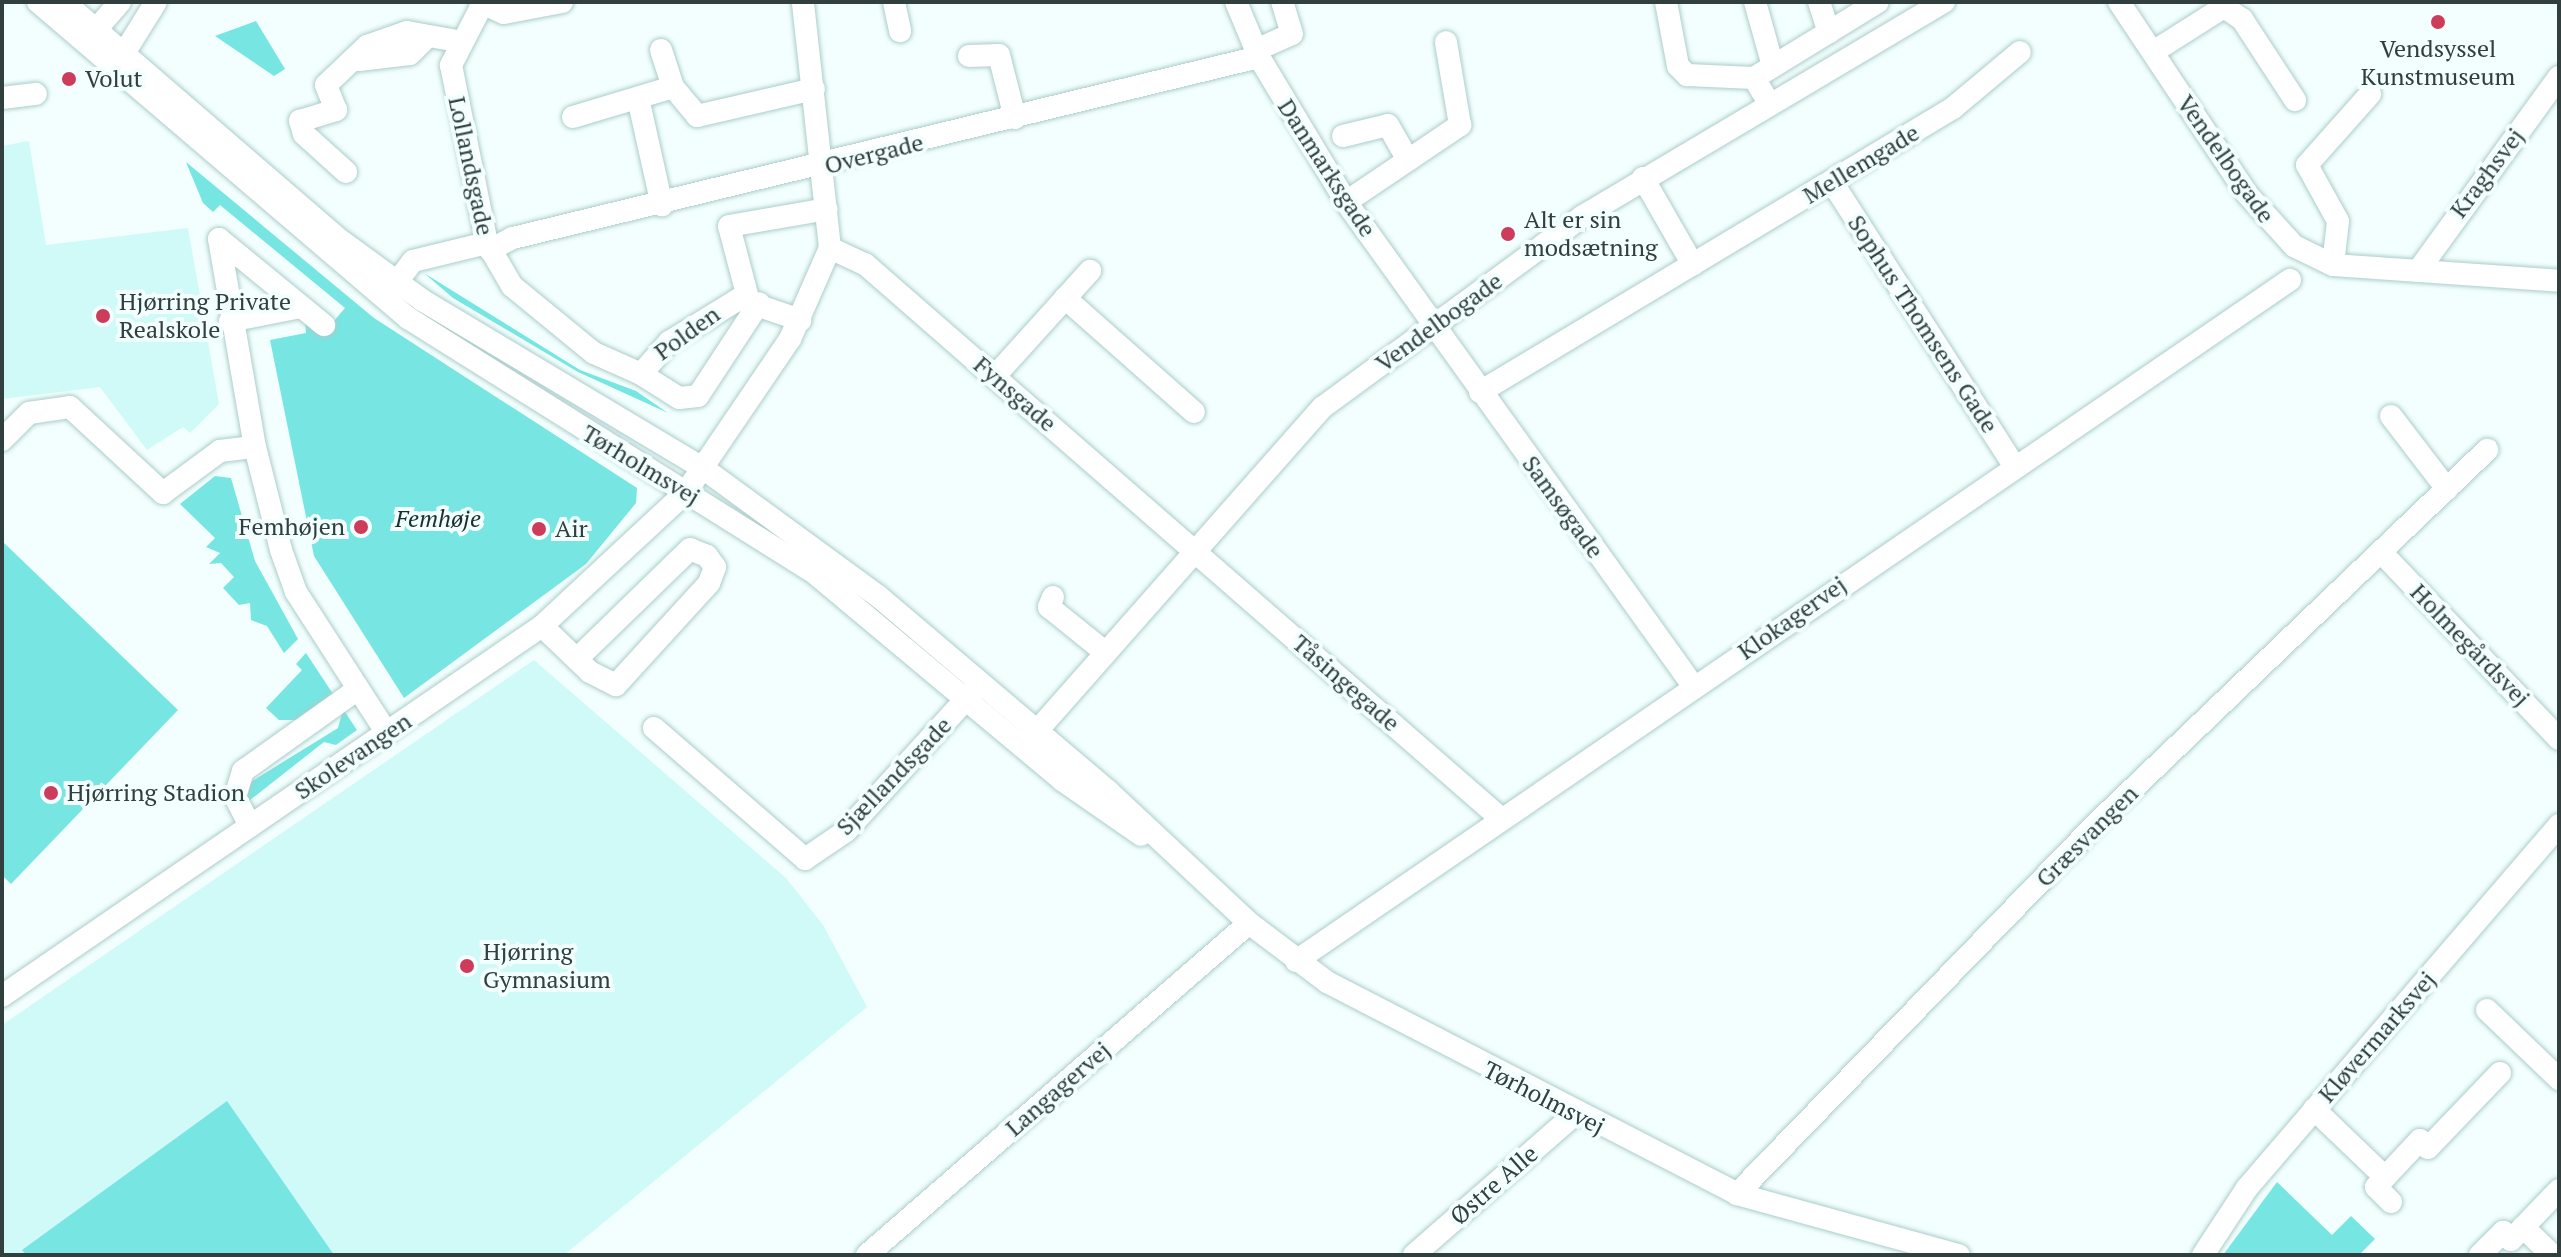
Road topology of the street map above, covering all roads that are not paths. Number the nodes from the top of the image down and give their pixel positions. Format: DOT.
graph roads {
  1 [pos="38,2"];
  2 [pos="64,2"];
  3 [pos="120,2"];
  4 [pos="156,2"];
  5 [pos="562,2"];
  6 [pos="803,2"];
  7 [pos="894,2"];
  8 [pos="1236,2"];
  9 [pos="1282,2"];
  10 [pos="1666,2"];
  11 [pos="1755,2"];
  12 [pos="1819,2"];
  13 [pos="1878,2"];
  14 [pos="1944,2"];
  15 [pos="2119,2"];
  16 [pos="481,3"];
  17 [pos="900,31"];
  18 [pos="1829,32"];
  19 [pos="90,37"];
  20 [pos="457,41"];
  21 [pos="1446,42"];
  22 [pos="661,50"];
  23 [pos="2020,52"];
  24 [pos="2153,52"];
  25 [pos="1258,53"];
  26 [pos="969,56"];
  27 [pos="119,63"];
  28 [pos="1773,66"];
  29 [pos="2559,77"];
  30 [pos="1754,78"];
  31 [pos="673,87"];
  32 [pos="814,89"];
  33 [pos="36,94"];
  34 [pos="2370,94"];
  35 [pos="2,98"];
  36 [pos="638,98"];
  37 [pos="2295,100"];
  38 [pos="1769,103"];
  39 [pos="573,117"];
  40 [pos="1015,118"];
  41 [pos="1343,136"];
  42 [pos="1408,160"];
  43 [pos="824,167"];
  44 [pos="346,172"];
  45 [pos="1643,178"];
  46 [pos="1832,182"];
  47 [pos="717,192"];
  48 [pos="1346,202"];
  49 [pos="662,205"];
  50 [pos="827,209"];
  51 [pos="729,226"];
  52 [pos="488,246"];
  53 [pos="830,248"];
  54 [pos="1693,265"];
  55 [pos="2333,265"];
  56 [pos="1090,271"];
  57 [pos="2418,271"];
  58 [pos="2290,280"];
  59 [pos="2559,281"];
  60 [pos="397,282"];
  61 [pos="1065,298"];
  62 [pos="754,301"];
  63 [pos="301,307"];
  64 [pos="800,320"];
  65 [pos="230,321"];
  66 [pos="324,325"];
  67 [pos="1433,326"];
  68 [pos="632,372"];
  69 [pos="995,376"];
  70 [pos="1480,392"];
  71 [pos="1194,412"];
  72 [pos="2391,416"];
  73 [pos="2,440"];
  74 [pos="255,447"];
  75 [pos="2487,450"];
  76 [pos="2014,466"];
  77 [pos="703,468"];
  78 [pos="2447,489"];
  79 [pos="686,492"];
  80 [pos="1195,549"];
  81 [pos="2381,552"];
  82 [pos="1053,597"];
  83 [pos="542,626"];
  84 [pos="1105,652"];
  85 [pos="577,659"];
  86 [pos="1694,687"];
  87 [pos="358,689"];
  88 [pos="975,690"];
  89 [pos="654,728"];
  90 [pos="387,733"];
  91 [pos="1030,739"];
  92 [pos="2559,739"];
  93 [pos="1498,816"];
  94 [pos="2559,825"];
  95 [pos="250,826"];
  96 [pos="1249,923"];
  97 [pos="1296,961"];
  98 [pos="2,996"];
  99 [pos="2487,1010"];
  100 [pos="2500,1073"];
  101 [pos="2559,1079"];
  102 [pos="2314,1109"];
  103 [pos="1574,1115"];
  104 [pos="2385,1177"];
  105 [pos="2559,1190"];
  106 [pos="1737,1194"];
  107 [pos="2391,1202"];
  108 [pos="2523,1227"];
  109 [pos="867,1255"];
  110 [pos="1414,1255"];
  111 [pos="1955,1255"];
  112 [pos="2203,1255"];
  113 [pos="2480,1255"];
  114 [pos="2552,1255"];
  1 -- 19 [label="street"];
  2 -- 19 [label="street"];
  3 -- 19 [label="street"];
  4 -- 27 [label="street"];
  5 -- 16 [label="street"];
  6 -- 32 [label="street"];
  7 -- 17 [label="street"];
  8 -- 25 [label="street, Danmarksgade"];
  9 -- 25 [label="street, Overgade"];
  10 -- 30 [label="street"];
  11 -- 28 [label="street"];
  12 -- 18 [label="street"];
  13 -- 18 [label="street"];
  14 -- 38 [label="street, Vendelbogade"];
  15 -- 24 [label="street, Vendelbogade"];
  16 -- 20 [label="street"];
  18 -- 28 [label="street"];
  19 -- 27 [label="street"];
  20 -- 44 [label="street"];
  20 -- 52 [label="street, Lollandsgade"];
  21 -- 42 [label="street"];
  22 -- 31 [label="street"];
  23 -- 46 [label="street, Mellemgade"];
  24 -- 37 [label="street"];
  24 -- 55 [label="street, Vendelbogade"];
  25 -- 40 [label="street, Overgade"];
  25 -- 48 [label="street, Danmarksgade"];
  26 -- 40 [label="street"];
  27 -- 60 [label="street, Tørholmsvej"];
  27 -- 79 [label="street, Tørholmsvej"];
  28 -- 30 [label="street"];
  29 -- 57 [label="street, Kraghsvej"];
  30 -- 38 [label="street"];
  31 -- 32 [label="street"];
  31 -- 36 [label="street"];
  32 -- 43 [label="street"];
  33 -- 35 [label="street"];
  34 -- 55 [label="street"];
  36 -- 39 [label="street"];
  36 -- 49 [label="street"];
  38 -- 45 [label="street, Vendelbogade"];
  40 -- 43 [label="street, Overgade"];
  41 -- 42 [label="street"];
  42 -- 48 [label="street"];
  43 -- 47 [label="street, Overgade"];
  43 -- 50 [label="street"];
  45 -- 54 [label="street"];
  45 -- 67 [label="street, Vendelbogade"];
  46 -- 54 [label="street, Mellemgade"];
  46 -- 76 [label="street, Sophus Thomsens Gade"];
  47 -- 49 [label="street, Overgade"];
  47 -- 51 [label="street"];
  48 -- 67 [label="street, Danmarksgade"];
  49 -- 52 [label="street, Overgade"];
  50 -- 51 [label="street"];
  50 -- 53 [label="street"];
  51 -- 62 [label="street"];
  52 -- 60 [label="street, Overgade"];
  52 -- 68 [label="street, Lollandsgade"];
  53 -- 64 [label="street"];
  53 -- 69 [label="street, Fynsgade"];
  54 -- 70 [label="street, Mellemgade"];
  55 -- 57 [label="street, Vendelbogade"];
  56 -- 61 [label="street"];
  57 -- 59 [label="street, Vendelbogade"];
  58 -- 76 [label="street, Klokagervej"];
  60 -- 77 [label="street, Tørholmsvej"];
  61 -- 69 [label="street"];
  61 -- 71 [label="street"];
  62 -- 64 [label="street"];
  62 -- 68 [label="street, Polden"];
  62 -- 68 [label="street, Lollandsgade"];
  63 -- 65 [label="street"];
  63 -- 65 [label="street"];
  63 -- 66 [label="street"];
  64 -- 77 [label="street"];
  65 -- 74 [label="street"];
  67 -- 70 [label="street, Samsøgade"];
  67 -- 80 [label="street, Vendelbogade"];
  69 -- 80 [label="street, Fynsgade"];
  70 -- 86 [label="street, Samsøgade"];
  72 -- 78 [label="street"];
  73 -- 74 [label="street"];
  74 -- 87 [label="street"];
  75 -- 78 [label="street, Græsvangen"];
  76 -- 86 [label="street, Klokagervej"];
  77 -- 79 [label="street"];
  77 -- 88 [label="street, Tørholmsvej"];
  78 -- 81 [label="street, Græsvangen"];
  79 -- 83 [label="street, Skolevangen"];
  79 -- 88 [label="street, Tørholmsvej"];
  80 -- 84 [label="street, Vendelbogade"];
  80 -- 93 [label="street, Tåsingegade"];
  81 -- 92 [label="street, Holmegårdsvej"];
  81 -- 106 [label="street, Græsvangen"];
  82 -- 84 [label="street"];
  83 -- 85 [label="street"];
  83 -- 90 [label="street, Skolevangen"];
  84 -- 91 [label="street, Vendelbogade"];
  85 -- 85 [label="street"];
  86 -- 93 [label="street, Klokagervej"];
  87 -- 90 [label="street"];
  87 -- 95 [label="street"];
  88 -- 89 [label="street, Sjællandsgade"];
  88 -- 91 [label="street, Tørholmsvej"];
  90 -- 95 [label="street, Skolevangen"];
  91 -- 96 [label="street, Tørholmsvej"];
  93 -- 97 [label="street, Klokagervej"];
  94 -- 102 [label="street, Kløvermarksvej"];
  95 -- 98 [label="street, Skolevangen"];
  96 -- 97 [label="street, Tørholmsvej"];
  96 -- 109 [label="street, Langagervej"];
  97 -- 103 [label="street, Tørholmsvej"];
  99 -- 101 [label="street"];
  100 -- 104 [label="street"];
  102 -- 104 [label="street"];
  102 -- 112 [label="street, Kløvermarksvej"];
  103 -- 106 [label="street, Tørholmsvej"];
  103 -- 110 [label="street, Østre Alle"];
  104 -- 107 [label="street"];
  105 -- 108 [label="street"];
  106 -- 111 [label="street, Tørholmsvej"];
  108 -- 113 [label="street"];
  108 -- 114 [label="street"];
}
